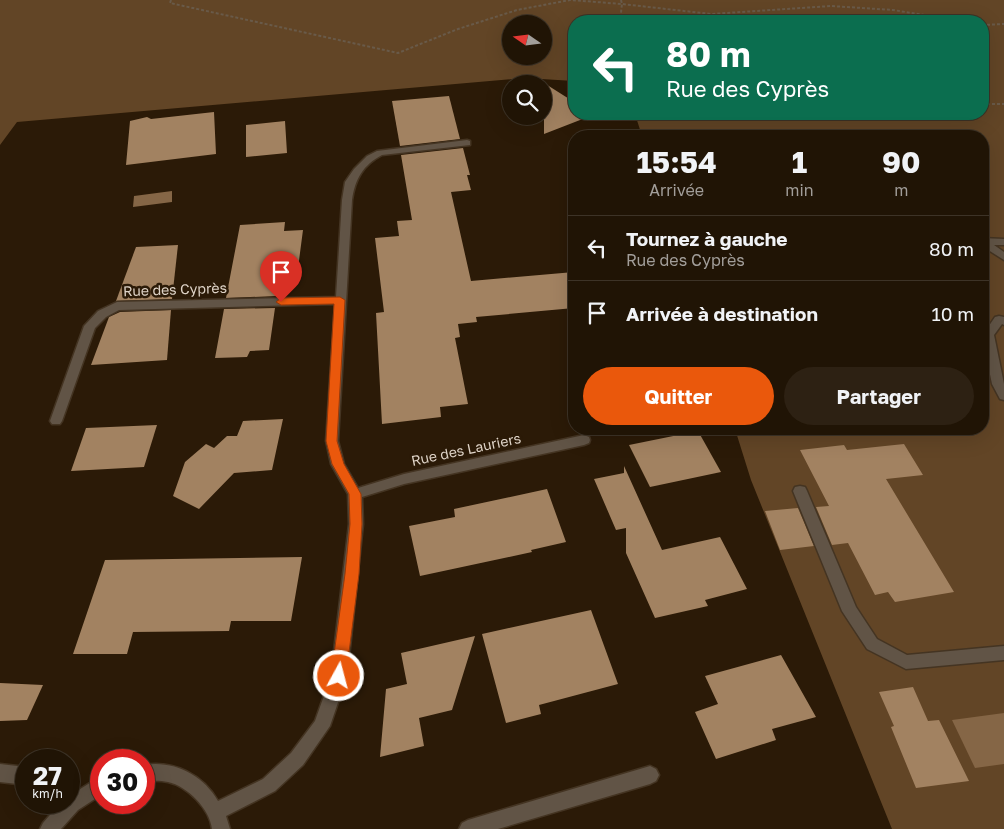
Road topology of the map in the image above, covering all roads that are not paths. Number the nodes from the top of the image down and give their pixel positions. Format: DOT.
graph roads {
  1 [pos="467,143"];
  2 [pos="989,241"];
  3 [pos="1004,242"];
  4 [pos="989,245"];
  5 [pos="1004,258"];
  6 [pos="340,300"];
  7 [pos="1004,321"];
  8 [pos="989,330"];
  9 [pos="989,349"];
  10 [pos="1004,396"];
  11 [pos="56,422"];
  12 [pos="584,440"];
  13 [pos="800,491"];
  14 [pos="355,494"];
  15 [pos="1004,653"];
  16 [pos="0,773"];
  17 [pos="155,773"];
  18 [pos="15,775"];
  19 [pos="650,775"];
  20 [pos="214,812"];
  21 [pos="61,814"];
  22 [pos="49,829"];
  23 [pos="221,829"];
  24 [pos="468,829"];
  1 -- 6 [label="street"];
  2 -- 3 [label="street"];
  4 -- 5 [label="street"];
  6 -- 11 [label="street, Rue des Cyprès"];
  6 -- 14 [label="street"];
  7 -- 8 [label="street"];
  9 -- 10 [label="street"];
  12 -- 14 [label="street, Rue des Lauriers"];
  13 -- 15 [label="street"];
  14 -- 20 [label="street"];
  16 -- 18 [label="street"];
  17 -- 20 [label="street"];
  19 -- 24 [label="street"];
  20 -- 23 [label="street"];
  21 -- 22 [label="street"];
}
